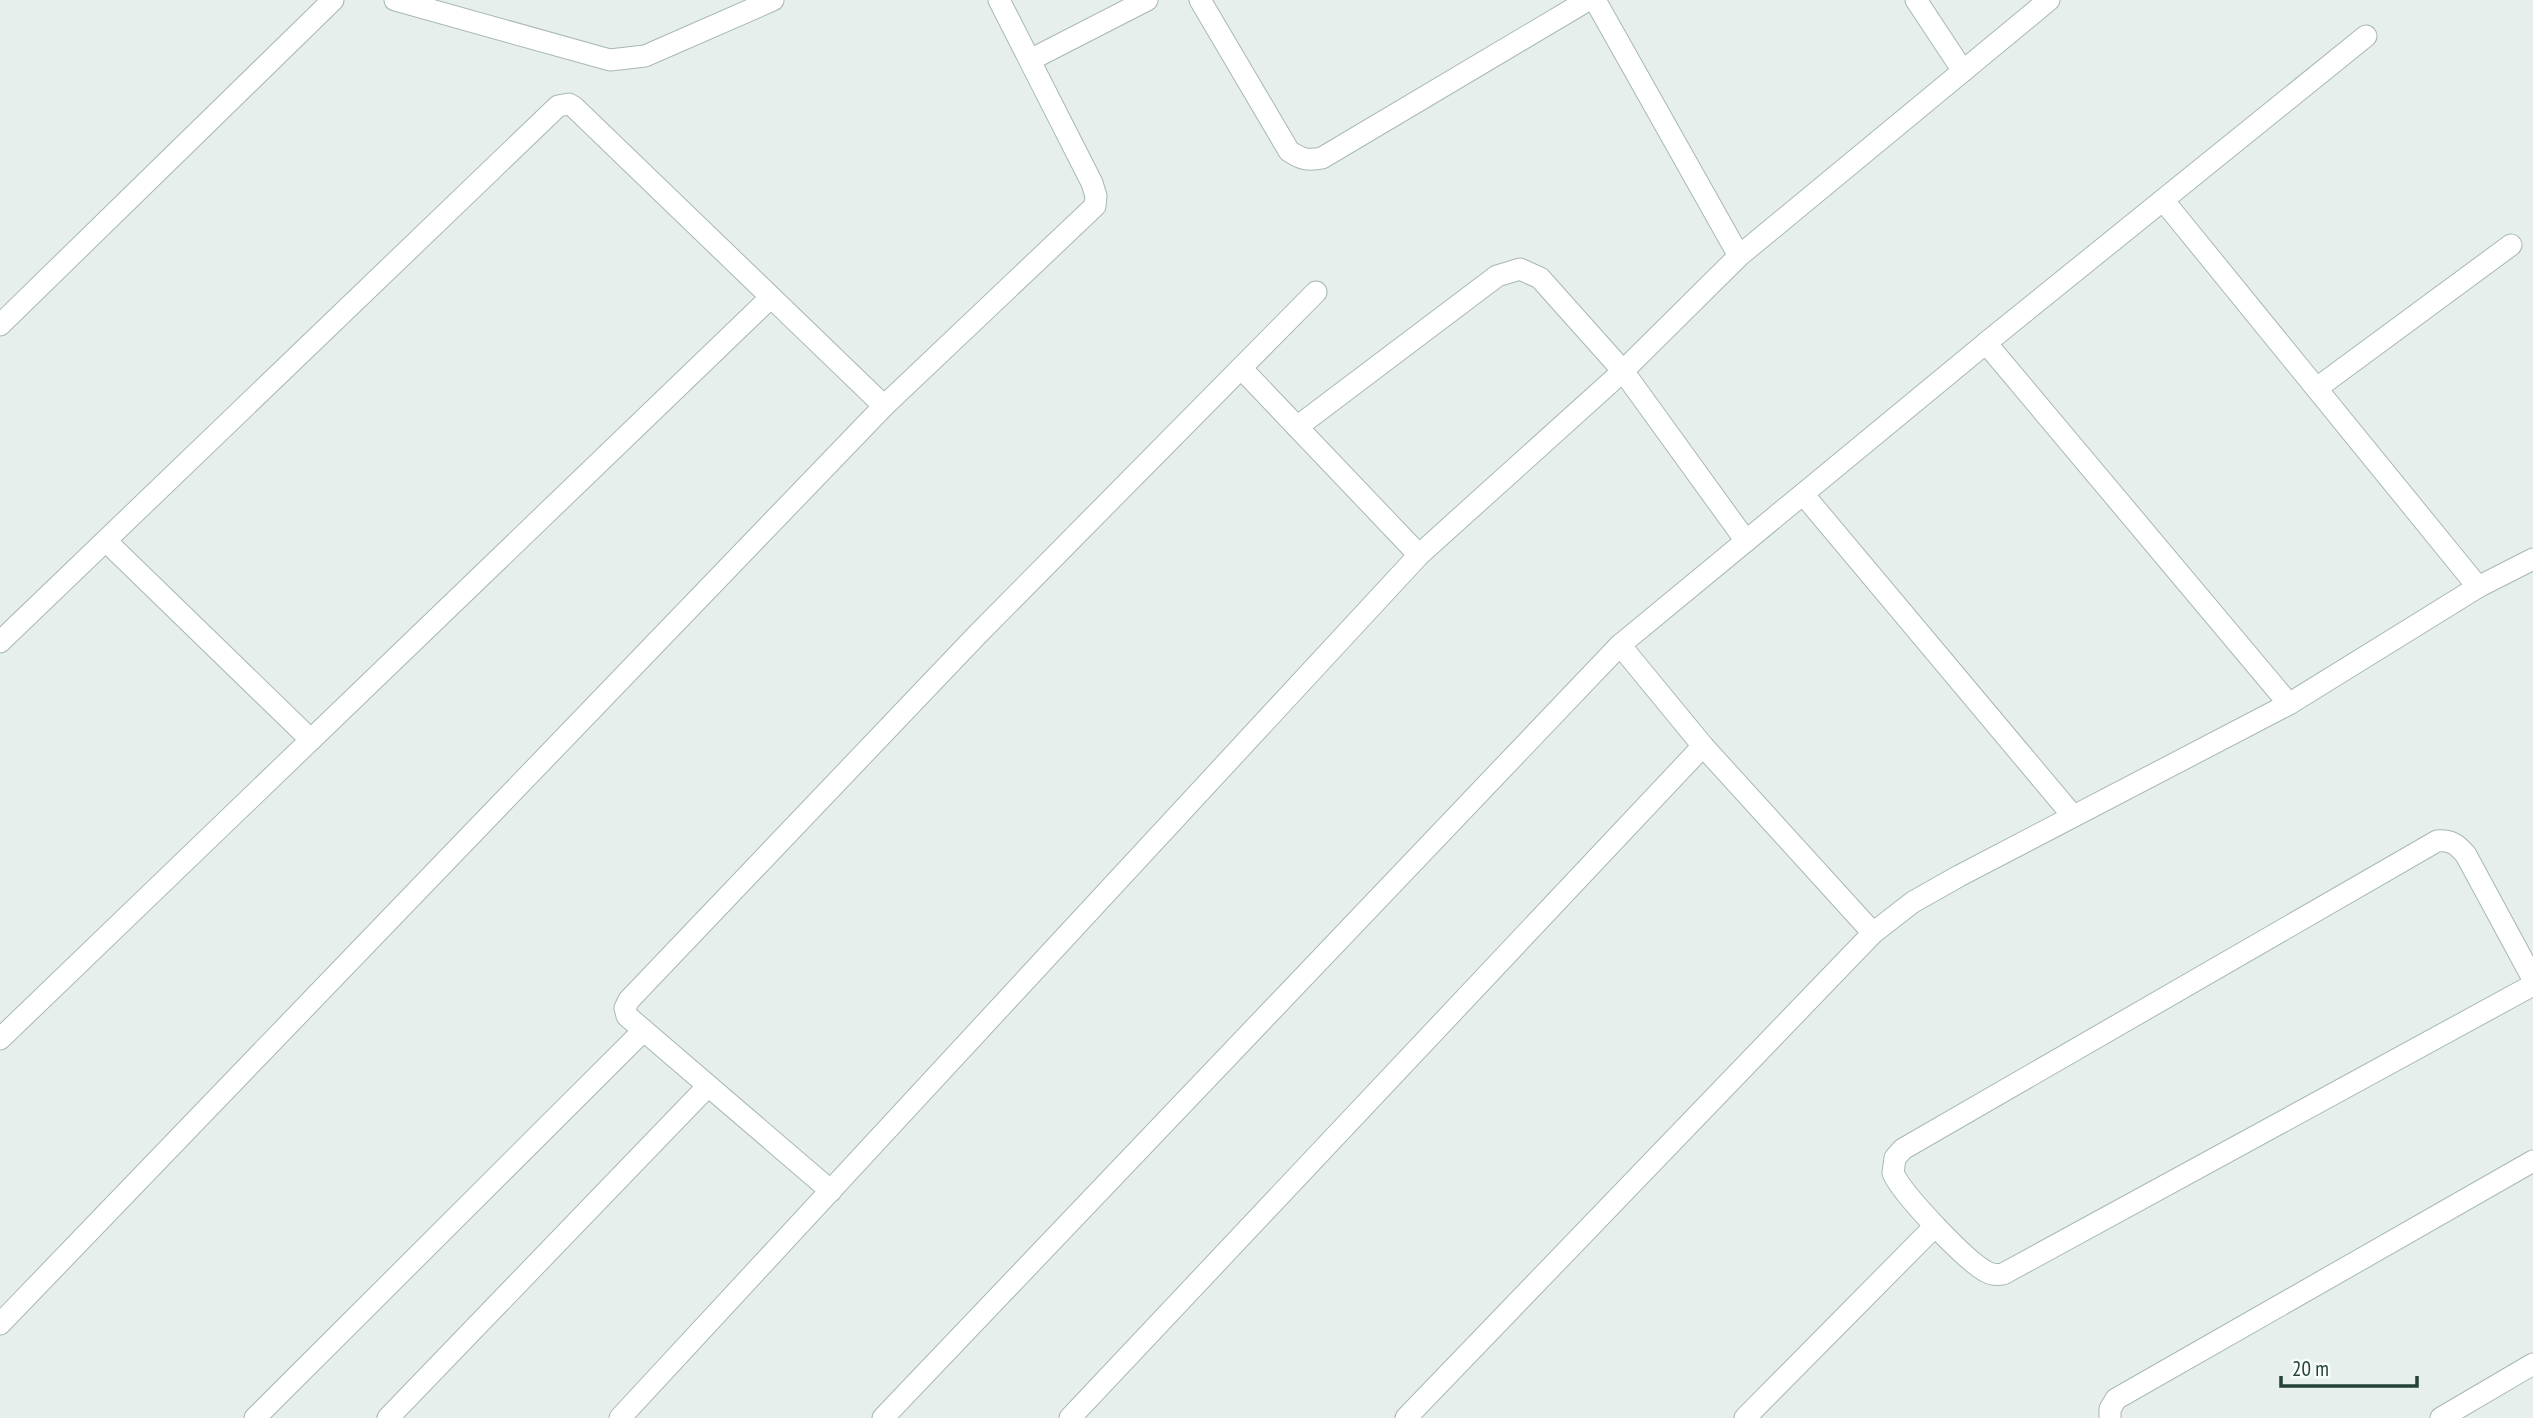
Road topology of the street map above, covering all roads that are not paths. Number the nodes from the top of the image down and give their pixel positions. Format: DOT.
graph roads {
  1 [pos="333,0"];
  2 [pos="395,0"];
  3 [pos="773,0"];
  4 [pos="999,0"];
  5 [pos="1147,0"];
  6 [pos="1200,0"];
  7 [pos="1588,0"];
  8 [pos="1595,0"];
  9 [pos="1916,0"];
  10 [pos="2049,0"];
  11 [pos="2366,36"];
  12 [pos="1030,60"];
  13 [pos="1962,71"];
  14 [pos="2163,200"];
  15 [pos="2511,245"];
  16 [pos="1740,256"];
  17 [pos="1316,292"];
  18 [pos="770,298"];
  19 [pos="0,325"];
  20 [pos="1986,343"];
  21 [pos="1241,368"];
  22 [pos="1623,371"];
  23 [pos="2317,388"];
  24 [pos="884,406"];
  25 [pos="1297,427"];
  26 [pos="1802,494"];
  27 [pos="106,541"];
  28 [pos="1746,541"];
  29 [pos="1419,555"];
  30 [pos="2533,559"];
  31 [pos="2478,587"];
  32 [pos="0,642"];
  33 [pos="1620,645"];
  34 [pos="2289,704"];
  35 [pos="311,740"];
  36 [pos="1703,746"];
  37 [pos="2073,816"];
  38 [pos="1873,933"];
  39 [pos="2533,979"];
  40 [pos="2533,985"];
  41 [pos="643,1031"];
  42 [pos="0,1039"];
  43 [pos="708,1086"];
  44 [pos="2533,1161"];
  45 [pos="831,1191"];
  46 [pos="1935,1226"];
  47 [pos="0,1324"];
  48 [pos="2533,1364"];
  49 [pos="255,1418"];
  50 [pos="388,1418"];
  51 [pos="620,1418"];
  52 [pos="883,1418"];
  53 [pos="1070,1418"];
  54 [pos="1406,1418"];
  55 [pos="1745,1418"];
  56 [pos="2110,1418"];
  57 [pos="2441,1418"];
  1 -- 19 [label="street"];
  2 -- 3 [label="street"];
  4 -- 12 [label="street"];
  5 -- 12 [label="street"];
  6 -- 7 [label="street"];
  8 -- 16 [label="street"];
  9 -- 13 [label="street"];
  10 -- 13 [label="street"];
  11 -- 14 [label="street"];
  12 -- 24 [label="street"];
  13 -- 16 [label="street"];
  14 -- 20 [label="street"];
  14 -- 23 [label="street"];
  15 -- 23 [label="street"];
  16 -- 22 [label="street"];
  17 -- 21 [label="street"];
  18 -- 24 [label="street"];
  18 -- 27 [label="street"];
  18 -- 35 [label="street"];
  20 -- 26 [label="street"];
  20 -- 34 [label="street"];
  21 -- 25 [label="street"];
  21 -- 41 [label="street"];
  22 -- 25 [label="street"];
  22 -- 28 [label="street"];
  22 -- 29 [label="street"];
  23 -- 31 [label="street"];
  24 -- 47 [label="street"];
  25 -- 29 [label="street"];
  26 -- 28 [label="street"];
  26 -- 37 [label="street"];
  27 -- 32 [label="street"];
  27 -- 35 [label="street"];
  28 -- 33 [label="street"];
  29 -- 45 [label="street"];
  30 -- 31 [label="street"];
  31 -- 34 [label="street"];
  33 -- 36 [label="street"];
  33 -- 52 [label="street"];
  34 -- 37 [label="street"];
  35 -- 42 [label="street"];
  36 -- 38 [label="street"];
  36 -- 53 [label="street"];
  37 -- 38 [label="street"];
  38 -- 54 [label="street"];
  39 -- 46 [label="street"];
  40 -- 46 [label="street"];
  41 -- 43 [label="street"];
  41 -- 49 [label="street"];
  43 -- 45 [label="street"];
  43 -- 50 [label="street"];
  44 -- 56 [label="street"];
  45 -- 51 [label="street"];
  46 -- 55 [label="street"];
  48 -- 57 [label="street"];
}
